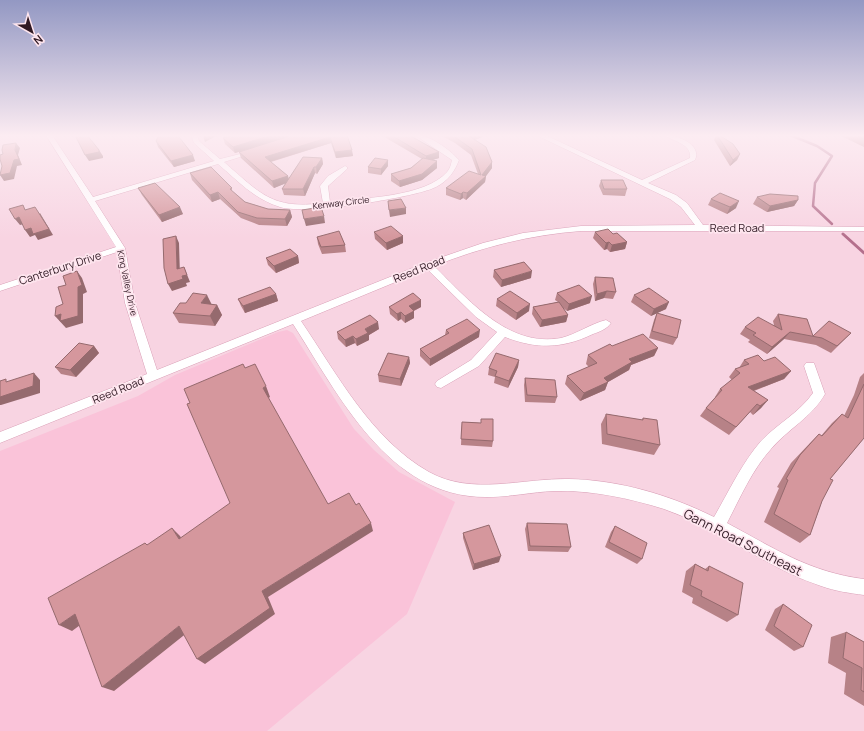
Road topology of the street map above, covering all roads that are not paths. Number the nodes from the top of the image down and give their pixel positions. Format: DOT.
graph roads {
  1 [pos="71,169"];
  2 [pos="192,169"];
  3 [pos="228,169"];
  4 [pos="343,169"];
  5 [pos="452,169"];
  6 [pos="615,169"];
  7 [pos="671,169"];
  8 [pos="644,182"];
  9 [pos="91,200"];
  10 [pos="326,205"];
  11 [pos="701,228"];
  12 [pos="864,229"];
  13 [pos="121,248"];
  14 [pos="428,265"];
  15 [pos="0,288"];
  16 [pos="295,319"];
  17 [pos="606,324"];
  18 [pos="504,332"];
  19 [pos="810,366"];
  20 [pos="153,376"];
  21 [pos="441,384"];
  22 [pos="0,438"];
  23 [pos="717,526"];
  24 [pos="864,587"];
  1 -- 9 [label="street, King Valley Drive"];
  2 -- 9 [label="street"];
  3 -- 10 [label="street, Kenway Circle"];
  4 -- 10 [label="street"];
  5 -- 10 [label="street, Kenway Circle"];
  6 -- 8 [label="street"];
  7 -- 8 [label="street"];
  8 -- 11 [label="street"];
  9 -- 13 [label="street, King Valley Drive"];
  11 -- 12 [label="street, Reed Road"];
  11 -- 14 [label="street, Reed Road"];
  13 -- 15 [label="street, Canterbury Drive"];
  13 -- 20 [label="street, King Valley Drive"];
  14 -- 16 [label="street, Reed Road"];
  14 -- 18 [label="street"];
  16 -- 20 [label="street, Reed Road"];
  16 -- 23 [label="street, Gann Road Southeast"];
  17 -- 18 [label="street"];
  18 -- 21 [label="street"];
  19 -- 23 [label="street"];
  20 -- 22 [label="street, Reed Road"];
  23 -- 24 [label="street, Gann Road Southeast"];
}
